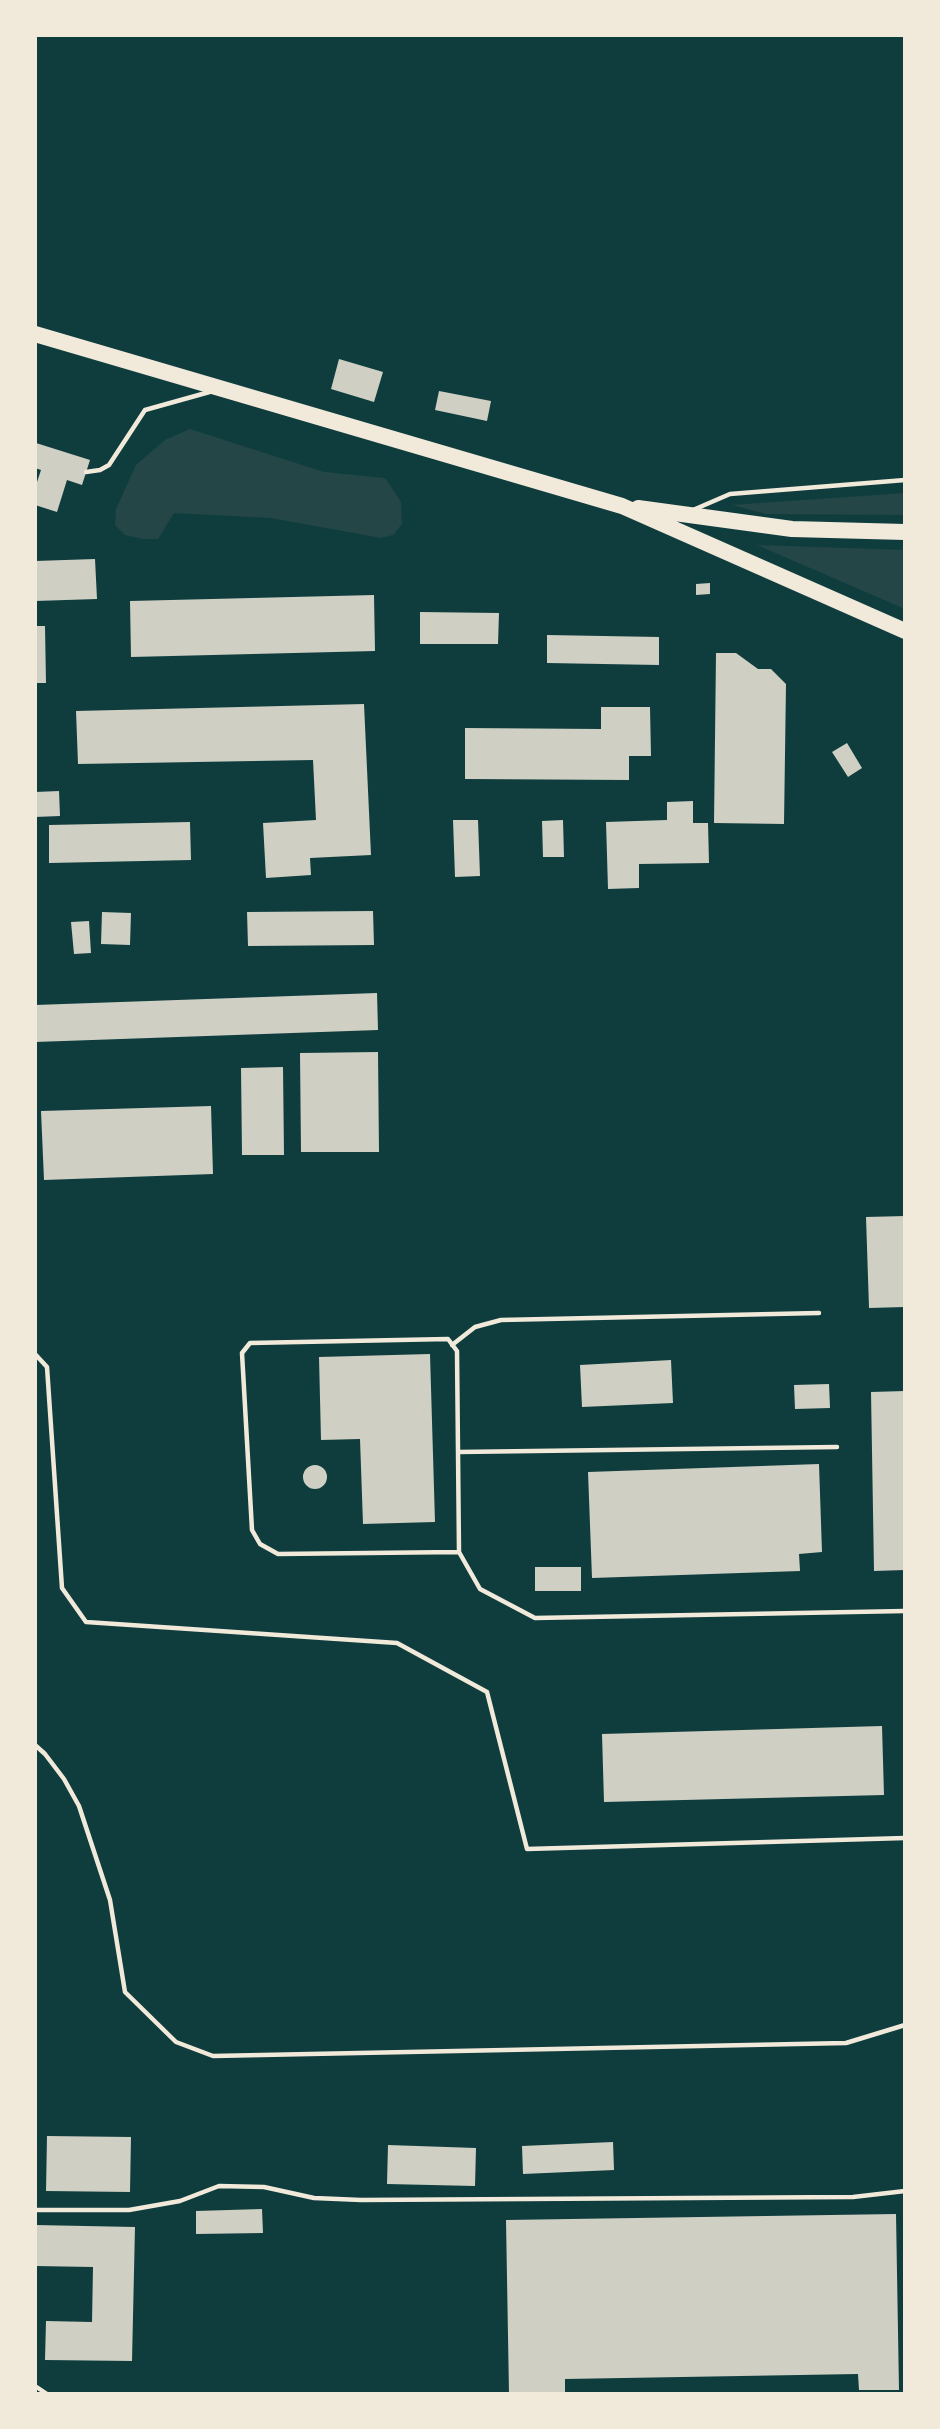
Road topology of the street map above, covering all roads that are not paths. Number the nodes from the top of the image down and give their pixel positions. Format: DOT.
graph roads {
  1 [pos="35,334"];
  2 [pos="223,388"];
  3 [pos="86,472"];
  4 [pos="905,480"];
  5 [pos="622,506"];
  6 [pos="686,513"];
  7 [pos="905,533"];
  8 [pos="905,631"];
  9 [pos="820,1313"];
  10 [pos="452,1345"];
  11 [pos="35,1354"];
  12 [pos="837,1447"];
  13 [pos="458,1452"];
  14 [pos="459,1552"];
  15 [pos="905,1611"];
  16 [pos="35,1745"];
  17 [pos="905,1838"];
  18 [pos="905,2025"];
  19 [pos="905,2191"];
  20 [pos="35,2210"];
  21 [pos="35,2386"];
  22 [pos="47,2394"];
  1 -- 2 [label="main road"];
  2 -- 3 [label="lane"];
  2 -- 5 [label="main road"];
  4 -- 6 [label="lane"];
  5 -- 6 [label="main road"];
  5 -- 8 [label="main road"];
  6 -- 7 [label="main road"];
  9 -- 10 [label="lane"];
  10 -- 13 [label="lane"];
  10 -- 14 [label="lane"];
  11 -- 17 [label="lane"];
  12 -- 13 [label="lane"];
  13 -- 14 [label="lane"];
  14 -- 15 [label="lane"];
  16 -- 18 [label="lane"];
  19 -- 20 [label="lane"];
  21 -- 22 [label="lane"];
}
